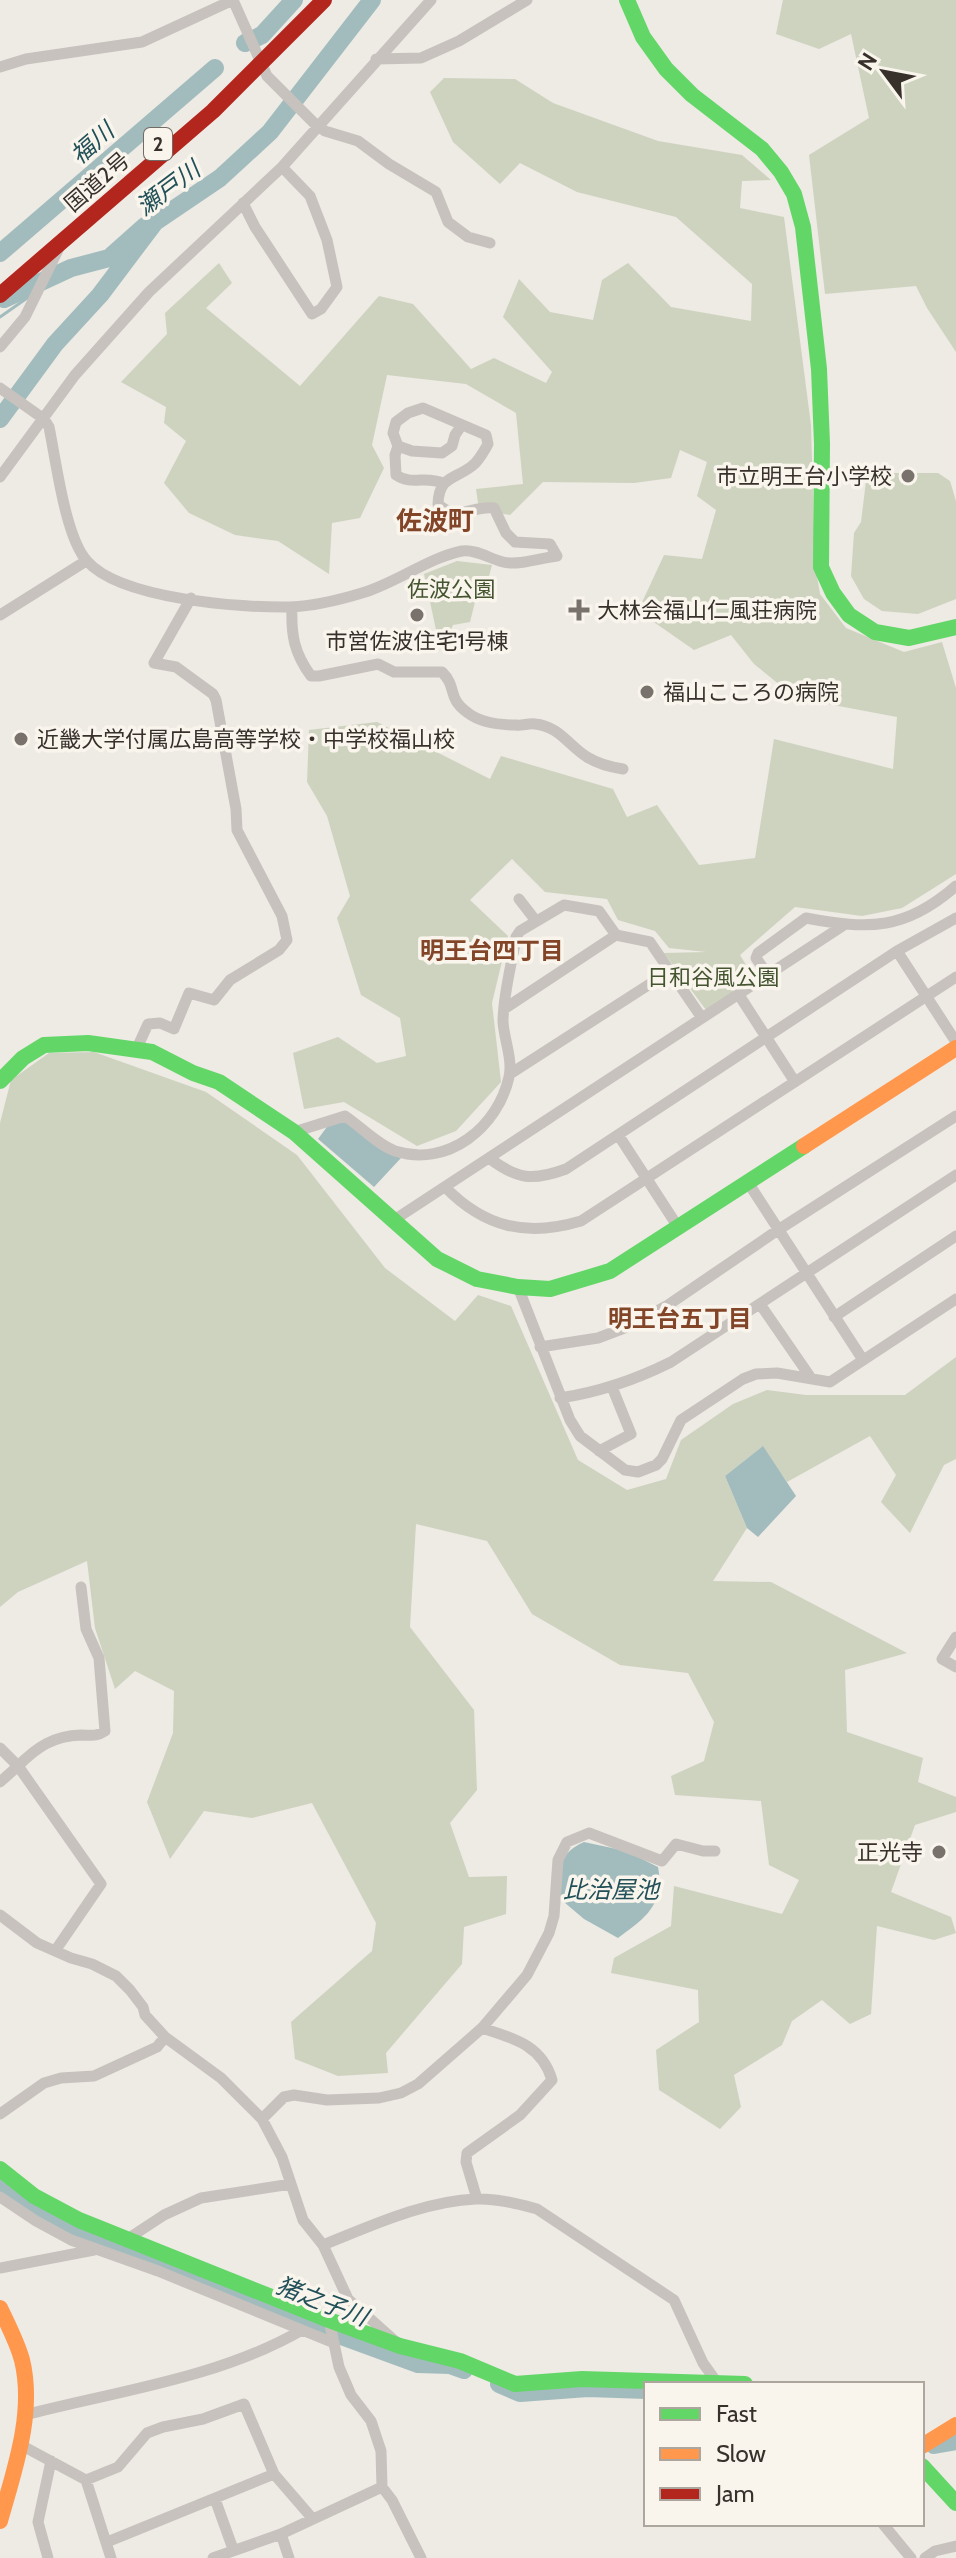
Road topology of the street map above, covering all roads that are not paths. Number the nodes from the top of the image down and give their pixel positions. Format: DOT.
graph roads {
  1 [pos="233,0"];
  2 [pos="308,0"];
  3 [pos="324,0"];
  4 [pos="431,0"];
  5 [pos="527,0"];
  6 [pos="627,0"];
  7 [pos="259,55"];
  8 [pos="376,59"];
  9 [pos="0,67"];
  10 [pos="317,126"];
  11 [pos="282,167"];
  12 [pos="243,203"];
  13 [pos="61,243"];
  14 [pos="490,243"];
  15 [pos="0,280"];
  16 [pos="0,295"];
  17 [pos="0,347"];
  18 [pos="0,388"];
  19 [pos="42,418"];
  20 [pos="461,426"];
  21 [pos="398,446"];
  22 [pos="0,477"];
  23 [pos="443,483"];
  24 [pos="86,561"];
  25 [pos="191,598"];
  26 [pos="292,607"];
  27 [pos="0,615"];
  28 [pos="956,627"];
  29 [pos="623,769"];
  30 [pos="952,890"];
  31 [pos="519,899"];
  32 [pos="956,906"];
  33 [pos="956,918"];
  34 [pos="536,921"];
  35 [pos="844,925"];
  36 [pos="616,935"];
  37 [pos="897,951"];
  38 [pos="670,971"];
  39 [pos="768,975"];
  40 [pos="956,977"];
  41 [pos="739,995"];
  42 [pos="926,995"];
  43 [pos="504,1009"];
  44 [pos="702,1018"];
  45 [pos="766,1037"];
  46 [pos="956,1045"];
  47 [pos="137,1048"];
  48 [pos="510,1074"];
  49 [pos="0,1081"];
  50 [pos="795,1082"];
  51 [pos="956,1116"];
  52 [pos="294,1132"];
  53 [pos="619,1136"];
  54 [pos="489,1158"];
  55 [pos="956,1175"];
  56 [pos="647,1178"];
  57 [pos="747,1181"];
  58 [pos="445,1187"];
  59 [pos="394,1220"];
  60 [pos="678,1227"];
  61 [pos="778,1230"];
  62 [pos="956,1236"];
  63 [pos="806,1273"];
  64 [pos="518,1287"];
  65 [pos="956,1299"];
  66 [pos="760,1304"];
  67 [pos="834,1317"];
  68 [pos="540,1347"];
  69 [pos="863,1360"];
  70 [pos="811,1378"];
  71 [pos="612,1387"];
  72 [pos="560,1398"];
  73 [pos="599,1451"];
  74 [pos="81,1587"];
  75 [pos="956,1637"];
  76 [pos="942,1659"];
  77 [pos="956,1667"];
  78 [pos="956,1677"];
  79 [pos="0,1748"];
  80 [pos="18,1766"];
  81 [pos="0,1782"];
  82 [pos="715,1851"];
  83 [pos="0,1915"];
  84 [pos="55,1951"];
  85 [pos="482,2028"];
  86 [pos="165,2037"];
  87 [pos="0,2114"];
  88 [pos="262,2119"];
  89 [pos="0,2169"];
  90 [pos="291,2184"];
  91 [pos="0,2197"];
  92 [pos="477,2199"];
  93 [pos="101,2232"];
  94 [pos="129,2238"];
  95 [pos="323,2245"];
  96 [pos="95,2248"];
  97 [pos="0,2268"];
  98 [pos="0,2308"];
  99 [pos="329,2322"];
  100 [pos="302,2330"];
  101 [pos="334,2341"];
  102 [pos="400,2346"];
  103 [pos="664,2382"];
  104 [pos="717,2382"];
  105 [pos="25,2415"];
  106 [pos="956,2425"];
  107 [pos="19,2444"];
  108 [pos="924,2445"];
  109 [pos="51,2461"];
  110 [pos="924,2468"];
  111 [pos="274,2474"];
  112 [pos="86,2480"];
  113 [pos="382,2487"];
  114 [pos="215,2499"];
  115 [pos="956,2503"];
  116 [pos="312,2518"];
  117 [pos="0,2521"];
  118 [pos="885,2526"];
  119 [pos="281,2534"];
  120 [pos="107,2542"];
  121 [pos="956,2546"];
  122 [pos="233,2549"];
  123 [pos="48,2558"];
  124 [pos="111,2558"];
  125 [pos="213,2558"];
  126 [pos="289,2558"];
  127 [pos="421,2558"];
  128 [pos="911,2558"];
  129 [pos="925,2558"];
  1 -- 7 [label="street"];
  1 -- 9 [label="street"];
  2 -- 7 [label="main road, 国道2号 / 2"];
  3 -- 7 [label="main road, 国道2号 / 2"];
  4 -- 8 [label="street"];
  5 -- 8 [label="street"];
  6 -- 28 [label="main road"];
  7 -- 10 [label="street"];
  7 -- 13 [label="main road, 国道2号 / 2"];
  7 -- 15 [label="main road, 国道2号 / 2"];
  8 -- 10 [label="street"];
  10 -- 11 [label="street"];
  10 -- 14 [label="street"];
  11 -- 12 [label="street"];
  11 -- 12 [label="street"];
  12 -- 19 [label="street"];
  13 -- 16 [label="main road, 国道2号 / 2"];
  13 -- 17 [label="street"];
  18 -- 19 [label="street"];
  19 -- 22 [label="street"];
  19 -- 24 [label="street"];
  20 -- 21 [label="street"];
  20 -- 21 [label="street"];
  20 -- 23 [label="street"];
  21 -- 23 [label="street"];
  23 -- 26 [label="street"];
  24 -- 25 [label="street"];
  24 -- 27 [label="street"];
  25 -- 26 [label="street"];
  25 -- 47 [label="street"];
  26 -- 29 [label="street"];
  30 -- 32 [label="street"];
  30 -- 35 [label="street"];
  31 -- 34 [label="street"];
  33 -- 37 [label="street"];
  34 -- 36 [label="street"];
  34 -- 43 [label="street"];
  35 -- 39 [label="street"];
  35 -- 39 [label="street"];
  36 -- 38 [label="street"];
  36 -- 43 [label="street"];
  37 -- 42 [label="street"];
  37 -- 45 [label="street"];
  38 -- 44 [label="street"];
  38 -- 48 [label="street"];
  39 -- 41 [label="street"];
  40 -- 42 [label="street"];
  41 -- 44 [label="street"];
  41 -- 45 [label="street"];
  42 -- 46 [label="street"];
  42 -- 50 [label="street"];
  43 -- 48 [label="street"];
  44 -- 54 [label="street"];
  45 -- 50 [label="street"];
  45 -- 53 [label="street"];
  46 -- 57 [label="main road"];
  47 -- 49 [label="main road"];
  47 -- 52 [label="main road"];
  48 -- 52 [label="street"];
  50 -- 56 [label="street"];
  51 -- 61 [label="street"];
  52 -- 59 [label="main road"];
  53 -- 54 [label="street"];
  53 -- 56 [label="street"];
  54 -- 58 [label="street"];
  55 -- 63 [label="street"];
  56 -- 58 [label="street"];
  56 -- 60 [label="street"];
  57 -- 60 [label="main road"];
  57 -- 61 [label="street"];
  58 -- 59 [label="street"];
  59 -- 64 [label="main road"];
  60 -- 64 [label="main road"];
  61 -- 63 [label="street"];
  61 -- 68 [label="street"];
  62 -- 67 [label="street"];
  63 -- 66 [label="street"];
  63 -- 67 [label="street"];
  64 -- 68 [label="street"];
  65 -- 69 [label="street"];
  66 -- 70 [label="street"];
  66 -- 71 [label="street"];
  67 -- 69 [label="street"];
  68 -- 72 [label="street"];
  69 -- 70 [label="street"];
  70 -- 73 [label="street"];
  71 -- 72 [label="street"];
  71 -- 73 [label="street"];
  72 -- 73 [label="street"];
  74 -- 80 [label="street"];
  75 -- 76 [label="street"];
  76 -- 77 [label="street"];
  76 -- 78 [label="street"];
  79 -- 80 [label="street"];
  80 -- 81 [label="street"];
  80 -- 84 [label="street"];
  82 -- 85 [label="street"];
  83 -- 84 [label="street"];
  84 -- 86 [label="street"];
  85 -- 88 [label="street"];
  85 -- 92 [label="street"];
  86 -- 87 [label="street"];
  86 -- 88 [label="street"];
  88 -- 90 [label="street"];
  89 -- 93 [label="main road"];
  90 -- 94 [label="street"];
  90 -- 95 [label="street"];
  91 -- 96 [label="street"];
  92 -- 95 [label="street"];
  92 -- 104 [label="street"];
  93 -- 94 [label="main road"];
  93 -- 96 [label="street"];
  94 -- 99 [label="main road"];
  95 -- 102 [label="street"];
  96 -- 97 [label="street"];
  96 -- 100 [label="street"];
  98 -- 105 [label="main road"];
  99 -- 101 [label="street"];
  99 -- 102 [label="main road"];
  100 -- 101 [label="street"];
  100 -- 105 [label="street"];
  101 -- 113 [label="street"];
  102 -- 103 [label="main road"];
  105 -- 107 [label="main road"];
  106 -- 108 [label="main road"];
  107 -- 109 [label="street"];
  107 -- 117 [label="main road"];
  109 -- 112 [label="street"];
  109 -- 123 [label="street"];
  110 -- 115 [label="main road"];
  111 -- 112 [label="street"];
  111 -- 114 [label="street"];
  111 -- 116 [label="street"];
  112 -- 120 [label="street"];
  113 -- 116 [label="street"];
  113 -- 127 [label="street"];
  114 -- 120 [label="street"];
  114 -- 122 [label="street"];
  116 -- 119 [label="street"];
  118 -- 128 [label="street"];
  119 -- 122 [label="street"];
  119 -- 126 [label="street"];
  120 -- 124 [label="street"];
  121 -- 129 [label="street"];
  122 -- 125 [label="street"];
}
